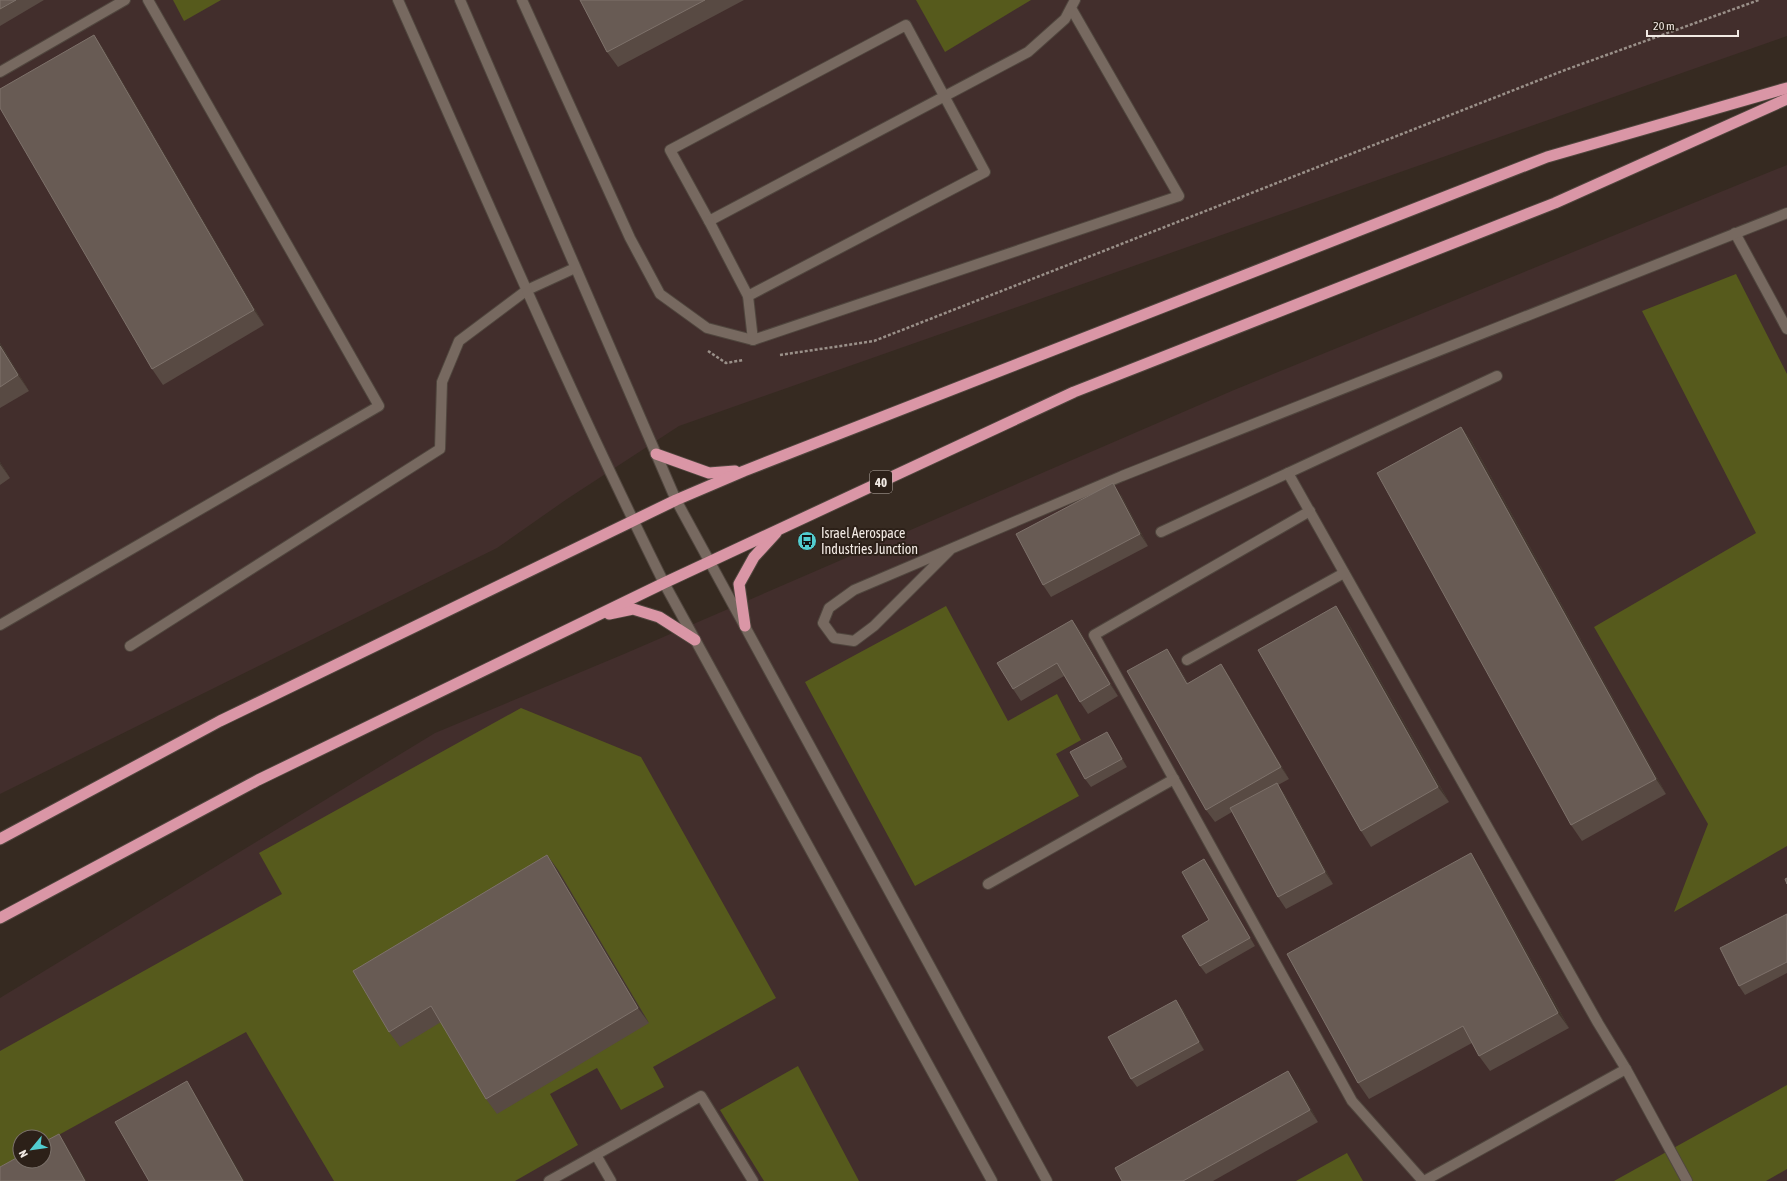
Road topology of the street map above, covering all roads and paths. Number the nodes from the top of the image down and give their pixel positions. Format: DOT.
graph roads {
  1 [pos="125,0"];
  2 [pos="148,0"];
  3 [pos="398,0"];
  4 [pos="460,0"];
  5 [pos="522,0"];
  6 [pos="1073,4"];
  7 [pos="0,72"];
  8 [pos="1787,88"];
  9 [pos="945,96"];
  10 [pos="1787,99"];
  11 [pos="1787,213"];
  12 [pos="709,221"];
  13 [pos="1735,233"];
  14 [pos="575,268"];
  15 [pos="527,290"];
  16 [pos="748,296"];
  17 [pos="1787,330"];
  18 [pos="753,340"];
  19 [pos="1497,376"];
  20 [pos="656,454"];
  21 [pos="744,471"];
  22 [pos="1288,473"];
  23 [pos="676,500"];
  24 [pos="1310,511"];
  25 [pos="633,521"];
  26 [pos="779,529"];
  27 [pos="1161,532"];
  28 [pos="950,550"];
  29 [pos="709,561"];
  30 [pos="1344,573"];
  31 [pos="664,583"];
  32 [pos="587,620"];
  33 [pos="0,625"];
  34 [pos="744,626"];
  35 [pos="695,640"];
  36 [pos="130,646"];
  37 [pos="1187,660"];
  38 [pos="1174,779"];
  39 [pos="0,839"];
  40 [pos="988,884"];
  41 [pos="0,918"];
  42 [pos="1626,1069"];
  43 [pos="596,1155"];
  44 [pos="549,1181"];
  45 [pos="610,1181"];
  46 [pos="753,1181"];
  47 [pos="992,1181"];
  48 [pos="1047,1181"];
  49 [pos="1423,1181"];
  50 [pos="1687,1181"];
  1 -- 7 [label="street"];
  2 -- 33 [label="street"];
  3 -- 15 [label="street"];
  4 -- 14 [label="street"];
  5 -- 18 [label="street"];
  6 -- 9 [label="street"];
  6 -- 18 [label="street"];
  8 -- 21 [label="highway"];
  9 -- 12 [label="street"];
  9 -- 12 [label="street"];
  9 -- 16 [label="street"];
  10 -- 26 [label="highway, 40"];
  11 -- 13 [label="street"];
  12 -- 16 [label="street"];
  13 -- 17 [label="street"];
  13 -- 28 [label="street"];
  14 -- 15 [label="street"];
  14 -- 20 [label="street"];
  15 -- 25 [label="street"];
  15 -- 36 [label="street"];
  16 -- 18 [label="street"];
  19 -- 22 [label="street"];
  20 -- 21 [label="highway"];
  20 -- 23 [label="street"];
  21 -- 23 [label="highway"];
  22 -- 24 [label="street"];
  22 -- 27 [label="street"];
  23 -- 25 [label="highway"];
  23 -- 29 [label="street"];
  24 -- 30 [label="street"];
  24 -- 38 [label="street"];
  25 -- 31 [label="street"];
  25 -- 39 [label="highway"];
  26 -- 29 [label="highway, 40"];
  26 -- 34 [label="highway"];
  28 -- 28 [label="street"];
  29 -- 31 [label="highway, 40"];
  29 -- 34 [label="street"];
  30 -- 37 [label="street"];
  30 -- 42 [label="street"];
  31 -- 32 [label="highway, 40"];
  31 -- 35 [label="street"];
  32 -- 35 [label="highway"];
  32 -- 41 [label="highway, 40"];
  34 -- 48 [label="street"];
  35 -- 47 [label="street"];
  38 -- 40 [label="street"];
  38 -- 49 [label="street"];
  42 -- 49 [label="street"];
  42 -- 50 [label="street"];
  43 -- 44 [label="street"];
  43 -- 45 [label="street"];
  43 -- 46 [label="street"];
}
